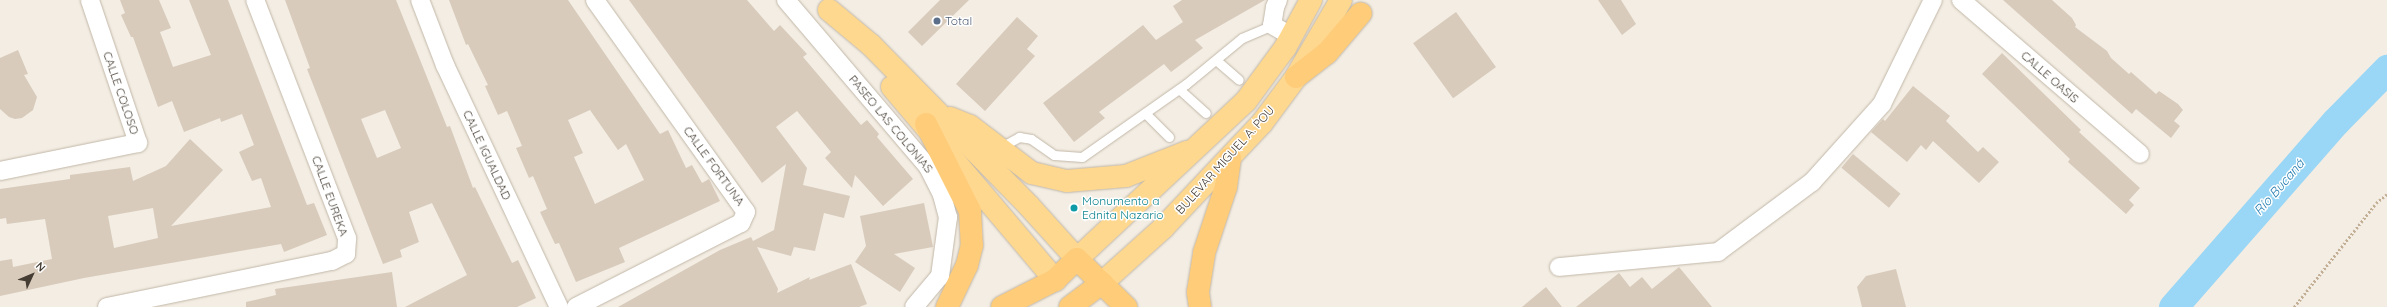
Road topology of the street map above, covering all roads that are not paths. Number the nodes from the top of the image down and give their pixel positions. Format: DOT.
graph roads {
  1 [pos="90,0"];
  2 [pos="254,0"];
  3 [pos="420,0"];
  4 [pos="594,0"];
  5 [pos="786,0"];
  6 [pos="1278,0"];
  7 [pos="1311,0"];
  8 [pos="1341,0"];
  9 [pos="1933,0"];
  10 [pos="1961,0"];
  11 [pos="825,5"];
  12 [pos="1364,6"];
  13 [pos="1272,25"];
  14 [pos="1291,36"];
  15 [pos="1216,60"];
  16 [pos="1296,77"];
  17 [pos="1239,80"];
  18 [pos="1179,89"];
  19 [pos="1145,113"];
  20 [pos="1206,113"];
  21 [pos="931,118"];
  22 [pos="1169,138"];
  23 [pos="1199,147"];
  24 [pos="1001,148"];
  25 [pos="2140,154"];
  26 [pos="1230,158"];
  27 [pos="0,171"];
  28 [pos="1077,259"];
  29 [pos="1559,267"];
  30 [pos="1055,280"];
  31 [pos="1102,283"];
  32 [pos="1076,306"];
  33 [pos="107,307"];
  34 [pos="559,307"];
  35 [pos="576,307"];
  36 [pos="914,307"];
  37 [pos="947,307"];
  38 [pos="1002,307"];
  39 [pos="1126,307"];
  40 [pos="1200,307"];
  1 -- 27 [label="street, CALLE COLOSO"];
  2 -- 33 [label="street, CALLE EUREKA"];
  3 -- 34 [label="street, CALLE IGUALDAD"];
  4 -- 35 [label="street, CALLE FORTUNA"];
  5 -- 36 [label="street, PASEO LAS COLONIAS"];
  6 -- 13 [label="street"];
  7 -- 14 [label="main road, BULEVAR MIGUEL A. POU"];
  8 -- 16 [label="main road, BULEVAR MIGUEL A. POU"];
  9 -- 29 [label="street"];
  10 -- 25 [label="street, CALLE OASIS"];
  11 -- 21 [label="main road"];
  12 -- 16 [label="highway"];
  13 -- 14 [label="street"];
  13 -- 15 [label="lane"];
  14 -- 23 [label="main road, BULEVAR MIGUEL A. POU"];
  15 -- 17 [label="lane"];
  15 -- 18 [label="lane"];
  16 -- 26 [label="main road, BULEVAR MIGUEL A. POU"];
  18 -- 19 [label="lane"];
  18 -- 20 [label="lane"];
  19 -- 22 [label="lane"];
  19 -- 24 [label="lane"];
  21 -- 24 [label="main road"];
  21 -- 28 [label="main road"];
  21 -- 30 [label="main road"];
  21 -- 37 [label="highway"];
  23 -- 24 [label="main road"];
  23 -- 28 [label="main road, BULEVAR MIGUEL A. POU"];
  26 -- 31 [label="main road, BULEVAR MIGUEL A. POU"];
  26 -- 40 [label="highway"];
  28 -- 30 [label="highway"];
  28 -- 31 [label="highway"];
  30 -- 32 [label="highway"];
  30 -- 38 [label="highway"];
  31 -- 32 [label="highway"];
  31 -- 39 [label="highway"];
}
